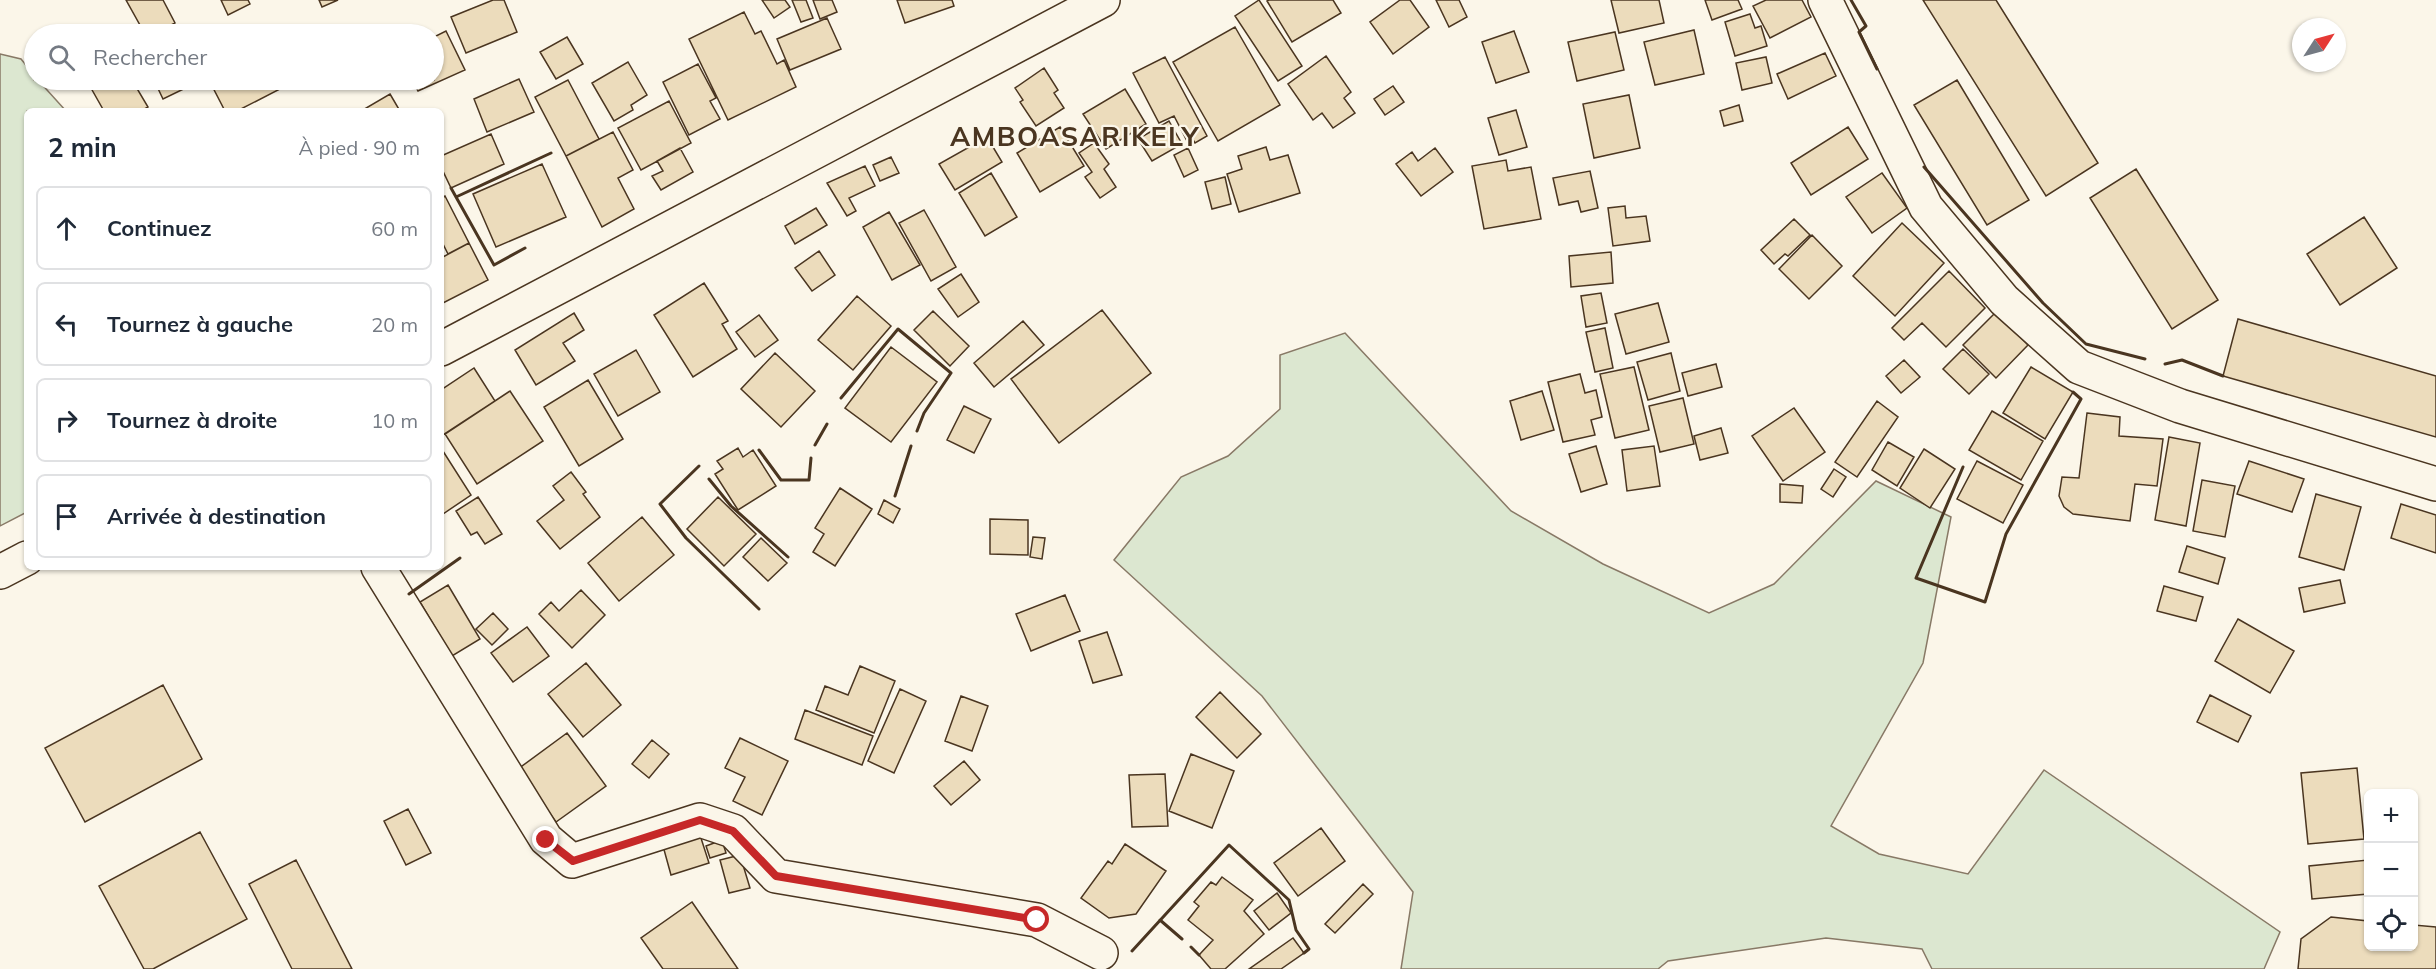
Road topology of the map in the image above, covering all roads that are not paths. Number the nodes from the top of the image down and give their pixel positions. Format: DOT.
graph roads {
  1 [pos="1103,0"];
  2 [pos="1825,0"];
  3 [pos="444,347"];
  4 [pos="2436,484"];
  5 [pos="24,560"];
  6 [pos="380,570"];
  7 [pos="0,572"];
  8 [pos="1101,953"];
  1 -- 3 [label="street"];
  2 -- 4 [label="street"];
  5 -- 7 [label="street"];
  6 -- 8 [label="street"];
}
